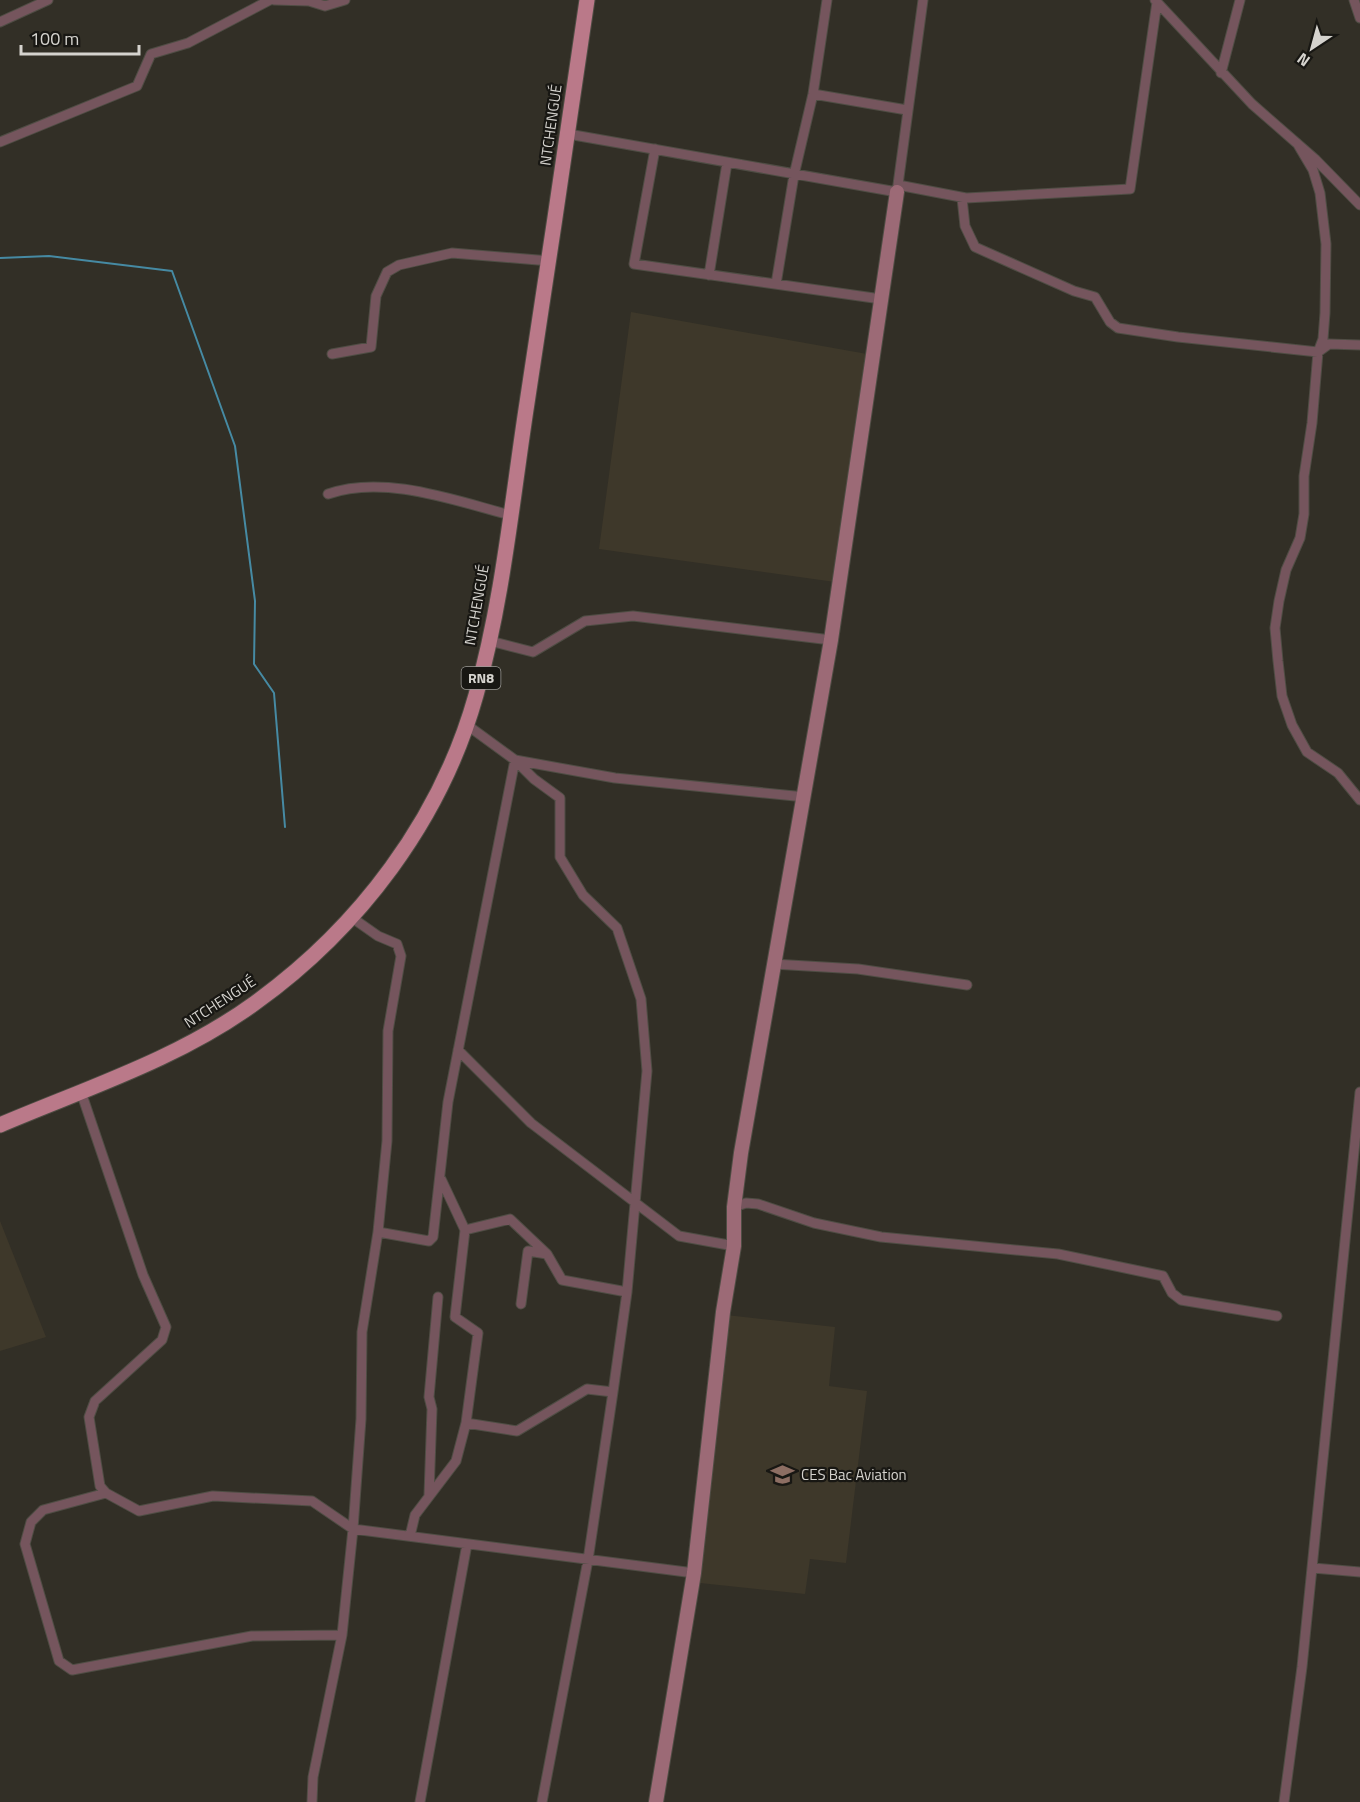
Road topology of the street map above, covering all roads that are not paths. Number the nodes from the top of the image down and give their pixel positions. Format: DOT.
graph roads {
  1 [pos="48,0"];
  2 [pos="270,0"];
  3 [pos="274,0"];
  4 [pos="345,0"];
  5 [pos="587,0"];
  6 [pos="827,0"];
  7 [pos="923,0"];
  8 [pos="1240,0"];
  9 [pos="1354,0"];
  10 [pos="1156,1"];
  11 [pos="1360,18"];
  12 [pos="0,22"];
  13 [pos="1221,73"];
  14 [pos="813,94"];
  15 [pos="907,110"];
  16 [pos="567,134"];
  17 [pos="0,142"];
  18 [pos="1297,143"];
  19 [pos="655,149"];
  20 [pos="728,163"];
  21 [pos="794,175"];
  22 [pos="897,189"];
  23 [pos="962,198"];
  24 [pos="1360,205"];
  25 [pos="550,261"];
  26 [pos="709,275"];
  27 [pos="776,284"];
  28 [pos="881,299"];
  29 [pos="1360,345"];
  30 [pos="1318,352"];
  31 [pos="332,354"];
  32 [pos="328,494"];
  33 [pos="510,515"];
  34 [pos="831,640"];
  35 [pos="490,641"];
  36 [pos="467,724"];
  37 [pos="515,760"];
  38 [pos="805,797"];
  39 [pos="1360,800"];
  40 [pos="351,917"];
  41 [pos="772,964"];
  42 [pos="967,985"];
  43 [pos="458,1050"];
  44 [pos="81,1092"];
  45 [pos="1360,1092"];
  46 [pos="0,1125"];
  47 [pos="440,1177"];
  48 [pos="634,1202"];
  49 [pos="734,1207"];
  50 [pos="465,1230"];
  51 [pos="378,1233"];
  52 [pos="734,1246"];
  53 [pos="547,1254"];
  54 [pos="627,1292"];
  55 [pos="438,1297"];
  56 [pos="520,1304"];
  57 [pos="1277,1316"];
  58 [pos="613,1392"];
  59 [pos="466,1424"];
  60 [pos="106,1493"];
  61 [pos="429,1495"];
  62 [pos="353,1529"];
  63 [pos="410,1536"];
  64 [pos="467,1544"];
  65 [pos="588,1560"];
  66 [pos="1313,1568"];
  67 [pos="1360,1572"];
  68 [pos="694,1574"];
  69 [pos="342,1635"];
  70 [pos="312,1802"];
  71 [pos="420,1802"];
  72 [pos="542,1802"];
  73 [pos="656,1802"];
  74 [pos="1284,1802"];
  1 -- 12 [label="street"];
  2 -- 17 [label="street"];
  3 -- 4 [label="street"];
  5 -- 16 [label="main road, NTCHENGUÉ / RN8"];
  6 -- 14 [label="street"];
  7 -- 15 [label="street"];
  8 -- 13 [label="street"];
  9 -- 11 [label="street"];
  10 -- 13 [label="street"];
  10 -- 23 [label="street"];
  13 -- 18 [label="street"];
  14 -- 15 [label="street"];
  14 -- 21 [label="street"];
  15 -- 22 [label="street"];
  16 -- 19 [label="street"];
  16 -- 25 [label="main road, NTCHENGUÉ / RN8"];
  18 -- 24 [label="street"];
  18 -- 30 [label="street"];
  19 -- 20 [label="street"];
  19 -- 26 [label="street"];
  20 -- 21 [label="street"];
  20 -- 26 [label="street"];
  21 -- 22 [label="street"];
  21 -- 27 [label="street"];
  22 -- 23 [label="street"];
  22 -- 28 [label="street"];
  23 -- 30 [label="street"];
  25 -- 31 [label="street"];
  25 -- 33 [label="main road, NTCHENGUÉ / RN8"];
  26 -- 27 [label="street"];
  27 -- 28 [label="street"];
  28 -- 34 [label="street"];
  29 -- 30 [label="street"];
  30 -- 39 [label="street"];
  32 -- 33 [label="street"];
  33 -- 35 [label="main road, NTCHENGUÉ / RN8"];
  34 -- 35 [label="street"];
  34 -- 38 [label="street"];
  35 -- 36 [label="main road, NTCHENGUÉ / RN8"];
  36 -- 37 [label="street"];
  36 -- 40 [label="main road, NTCHENGUÉ / RN8"];
  37 -- 38 [label="street"];
  37 -- 43 [label="street"];
  37 -- 48 [label="street"];
  38 -- 41 [label="street"];
  40 -- 44 [label="main road, NTCHENGUÉ / RN8"];
  40 -- 51 [label="street"];
  41 -- 42 [label="street"];
  41 -- 49 [label="street"];
  43 -- 47 [label="street"];
  43 -- 48 [label="street"];
  44 -- 46 [label="main road, NTCHENGUÉ / RN8"];
  44 -- 60 [label="street"];
  45 -- 66 [label="street"];
  47 -- 50 [label="street"];
  47 -- 51 [label="street"];
  48 -- 52 [label="street"];
  48 -- 54 [label="street"];
  49 -- 52 [label="street"];
  49 -- 57 [label="street"];
  50 -- 53 [label="street"];
  50 -- 59 [label="street"];
  51 -- 62 [label="street"];
  52 -- 68 [label="street"];
  53 -- 54 [label="street"];
  53 -- 56 [label="street"];
  54 -- 58 [label="street"];
  55 -- 61 [label="street"];
  58 -- 59 [label="street"];
  58 -- 65 [label="street"];
  59 -- 61 [label="street"];
  60 -- 62 [label="street"];
  60 -- 69 [label="street"];
  61 -- 63 [label="street"];
  62 -- 63 [label="street"];
  62 -- 69 [label="street"];
  63 -- 64 [label="street"];
  64 -- 65 [label="street"];
  64 -- 71 [label="street"];
  65 -- 68 [label="street"];
  65 -- 72 [label="street"];
  66 -- 67 [label="street"];
  66 -- 74 [label="street"];
  68 -- 73 [label="street"];
  69 -- 70 [label="street"];
}
